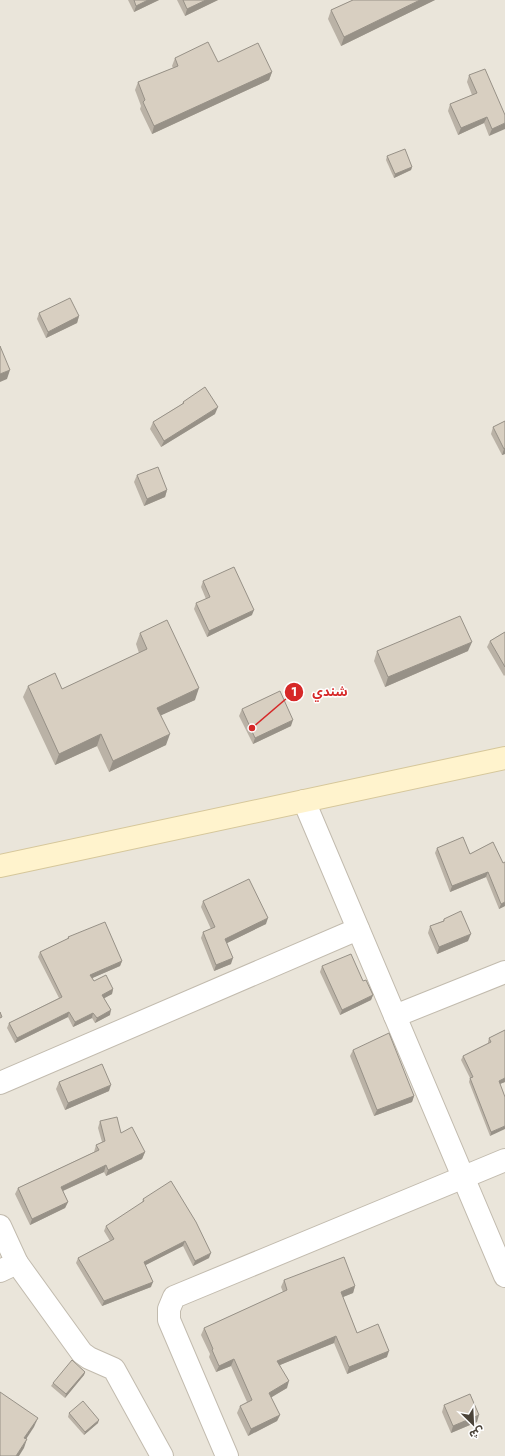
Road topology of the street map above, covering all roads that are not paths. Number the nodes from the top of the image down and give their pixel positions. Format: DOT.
graph roads {
  1 [pos="505,758"];
  2 [pos="304,801"];
  3 [pos="0,866"];
  4 [pos="358,929"];
  5 [pos="505,972"];
  6 [pos="395,1016"];
  7 [pos="0,1083"];
  8 [pos="505,1160"];
  9 [pos="463,1176"];
  10 [pos="0,1226"];
  11 [pos="8,1267"];
  12 [pos="505,1276"];
  13 [pos="162,1456"];
  14 [pos="227,1456"];
  1 -- 2 [label="main road"];
  2 -- 3 [label="main road"];
  2 -- 4 [label="street"];
  4 -- 6 [label="street"];
  4 -- 7 [label="street"];
  5 -- 6 [label="street"];
  6 -- 9 [label="street"];
  8 -- 9 [label="street"];
  9 -- 12 [label="street"];
  9 -- 14 [label="street"];
  10 -- 11 [label="street"];
  11 -- 13 [label="street"];
}
